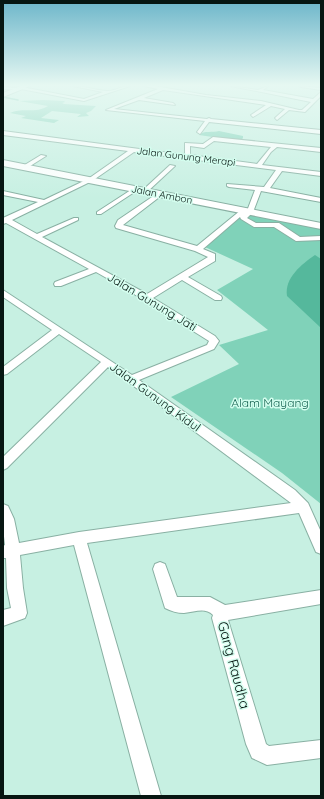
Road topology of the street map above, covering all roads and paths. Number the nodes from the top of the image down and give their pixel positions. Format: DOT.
graph roads {
  1 [pos="206,123"];
  2 [pos="245,123"];
  3 [pos="247,123"];
  4 [pos="242,130"];
  5 [pos="200,132"];
  6 [pos="321,132"];
  7 [pos="3,133"];
  8 [pos="245,136"];
  9 [pos="241,142"];
  10 [pos="275,146"];
  11 [pos="246,148"];
  12 [pos="133,150"];
  13 [pos="321,150"];
  14 [pos="269,151"];
  15 [pos="43,156"];
  16 [pos="187,156"];
  17 [pos="3,163"];
  18 [pos="172,166"];
  19 [pos="258,166"];
  20 [pos="25,167"];
  21 [pos="280,169"];
  22 [pos="321,174"];
  23 [pos="90,180"];
  24 [pos="229,185"];
  25 [pos="262,189"];
  26 [pos="141,190"];
  27 [pos="3,193"];
  28 [pos="160,194"];
  29 [pos="321,200"];
  30 [pos="46,202"];
  31 [pos="246,211"];
  32 [pos="100,213"];
  33 [pos="76,219"];
  34 [pos="5,221"];
  35 [pos="321,226"];
  36 [pos="35,237"];
  37 [pos="321,238"];
  38 [pos="198,249"];
  39 [pos="96,269"];
  40 [pos="183,277"];
  41 [pos="58,284"];
  42 [pos="3,294"];
  43 [pos="147,298"];
  44 [pos="218,298"];
  45 [pos="58,330"];
  46 [pos="107,362"];
  47 [pos="3,372"];
  48 [pos="131,379"];
  49 [pos="3,465"];
  50 [pos="303,507"];
  51 [pos="3,510"];
  52 [pos="79,538"];
  53 [pos="321,548"];
  54 [pos="8,551"];
  55 [pos="160,569"];
  56 [pos="321,597"];
  57 [pos="222,613"];
  58 [pos="3,618"];
  59 [pos="321,749"];
  60 [pos="151,796"];
  1 -- 5 [label="street"];
  2 -- 4 [label="street"];
  3 -- 6 [label="street"];
  7 -- 12 [label="street, Jalan Gunung Merapi"];
  8 -- 9 [label="street"];
  9 -- 10 [label="street"];
  9 -- 16 [label="street"];
  10 -- 13 [label="street"];
  10 -- 14 [label="street"];
  11 -- 14 [label="street"];
  12 -- 16 [label="street, Jalan Gunung Merapi"];
  12 -- 23 [label="street"];
  14 -- 19 [label="street"];
  15 -- 20 [label="street"];
  16 -- 19 [label="street, Jalan Gunung Merapi"];
  17 -- 20 [label="street, Jalan Ambon"];
  18 -- 26 [label="street"];
  19 -- 21 [label="street, Jalan Gunung Merapi"];
  20 -- 23 [label="street, Jalan Ambon"];
  21 -- 22 [label="street, Jalan Gunung Merapi"];
  21 -- 25 [label="street"];
  23 -- 26 [label="street, Jalan Ambon"];
  23 -- 30 [label="street"];
  24 -- 25 [label="street"];
  25 -- 29 [label="street"];
  25 -- 31 [label="street"];
  26 -- 28 [label="street, Jalan Ambon"];
  26 -- 32 [label="street"];
  27 -- 30 [label="street"];
  28 -- 31 [label="street, Jalan Ambon"];
  28 -- 38 [label="street"];
  30 -- 34 [label="street"];
  31 -- 35 [label="street, Jalan Ambon"];
  31 -- 37 [label="street"];
  31 -- 38 [label="street"];
  33 -- 36 [label="street"];
  34 -- 36 [label="street, Jalan Gunung Jati"];
  36 -- 39 [label="street, Jalan Gunung Jati"];
  38 -- 40 [label="street"];
  39 -- 41 [label="street"];
  39 -- 43 [label="street, Jalan Gunung Jati"];
  40 -- 43 [label="street"];
  40 -- 44 [label="street"];
  42 -- 45 [label="street, Jalan Gunung Kidul"];
  43 -- 48 [label="street, Jalan Gunung Jati"];
  45 -- 46 [label="street, Jalan Gunung Kidul"];
  45 -- 47 [label="street"];
  46 -- 48 [label="street, Jalan Gunung Kidul"];
  46 -- 49 [label="street"];
  48 -- 50 [label="street, Jalan Gunung Kidul"];
  50 -- 52 [label="street"];
  50 -- 53 [label="street"];
  51 -- 54 [label="street"];
  52 -- 54 [label="street"];
  52 -- 60 [label="street"];
  54 -- 58 [label="street"];
  55 -- 57 [label="street"];
  56 -- 57 [label="street, Gang Raudha"];
  57 -- 59 [label="street, Gang Raudha"];
}
